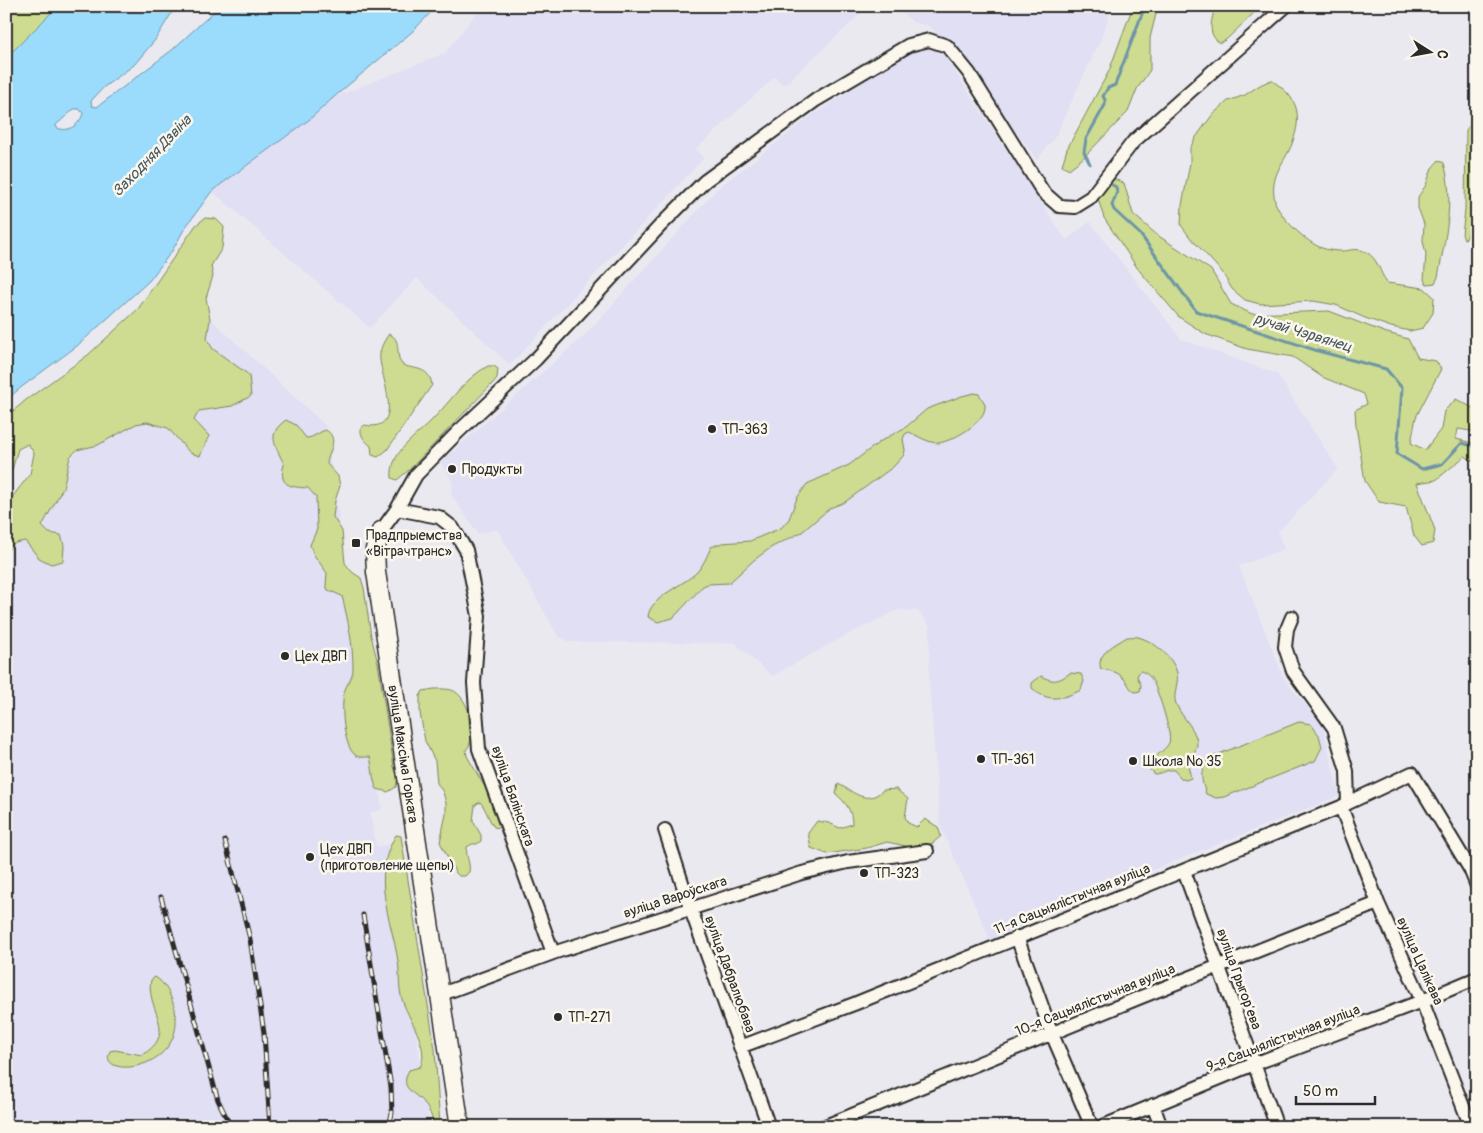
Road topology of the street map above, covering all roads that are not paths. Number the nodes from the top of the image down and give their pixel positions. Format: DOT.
graph roads {
  1 [pos="1286,6"];
  2 [pos="397,510"];
  3 [pos="380,530"];
  4 [pos="1292,617"];
  5 [pos="1345,805"];
  6 [pos="665,830"];
  7 [pos="927,851"];
  8 [pos="1184,870"];
  9 [pos="1477,886"];
  10 [pos="1378,903"];
  11 [pos="690,908"];
  12 [pos="1018,938"];
  13 [pos="553,953"];
  14 [pos="1218,966"];
  15 [pos="1477,978"];
  16 [pos="439,995"];
  17 [pos="1422,1001"];
  18 [pos="1052,1034"];
  19 [pos="740,1047"];
  20 [pos="1254,1064"];
  21 [pos="1154,1105"];
  22 [pos="460,1127"];
  23 [pos="769,1127"];
  24 [pos="823,1127"];
  25 [pos="1092,1127"];
  26 [pos="1100,1127"];
  27 [pos="1161,1127"];
  28 [pos="1278,1127"];
  29 [pos="1471,1127"];
  1 -- 2 [label="street"];
  2 -- 3 [label="street"];
  2 -- 13 [label="street, вуліца Бялінскага"];
  3 -- 16 [label="main road, вуліца Максіма Горкага"];
  4 -- 5 [label="street, вуліца Цалікава"];
  5 -- 8 [label="street, 11-я Сацыялістычная вуліца"];
  5 -- 9 [label="street, 11-я Сацыялістычная вуліца"];
  5 -- 10 [label="street, вуліца Цалікава"];
  6 -- 11 [label="street, вуліца Дабралюбава"];
  7 -- 11 [label="street, вуліца Вароўскага"];
  8 -- 12 [label="street, 11-я Сацыялістычная вуліца"];
  8 -- 14 [label="street, вуліца Грыгорʼева"];
  10 -- 14 [label="street, 10-я Сацыялістычная вуліца"];
  10 -- 17 [label="street, вуліца Цалікава"];
  11 -- 13 [label="street, вуліца Вароўскага"];
  11 -- 19 [label="street, вуліца Дабралюбава"];
  12 -- 18 [label="street"];
  12 -- 19 [label="street, 11-я Сацыялістычная вуліца"];
  13 -- 16 [label="street, вуліца Вароўскага"];
  14 -- 18 [label="street, 10-я Сацыялістычная вуліца"];
  14 -- 20 [label="street, вуліца Грыгорʼева"];
  15 -- 17 [label="street, 9-я Сацыялістычная вуліца"];
  16 -- 22 [label="main road, вуліца Максіма Горкага"];
  17 -- 20 [label="street, 9-я Сацыялістычная вуліца"];
  17 -- 29 [label="street, вуліца Цалікава"];
  18 -- 24 [label="street, 10-я Сацыялістычная вуліца"];
  18 -- 25 [label="street"];
  19 -- 23 [label="street, вуліца Дабралюбава"];
  20 -- 21 [label="street, 9-я Сацыялістычная вуліца"];
  20 -- 28 [label="street, вуліца Грыгорʼева"];
  21 -- 26 [label="street, 9-я Сацыялістычная вуліца"];
  21 -- 27 [label="street"];
}
